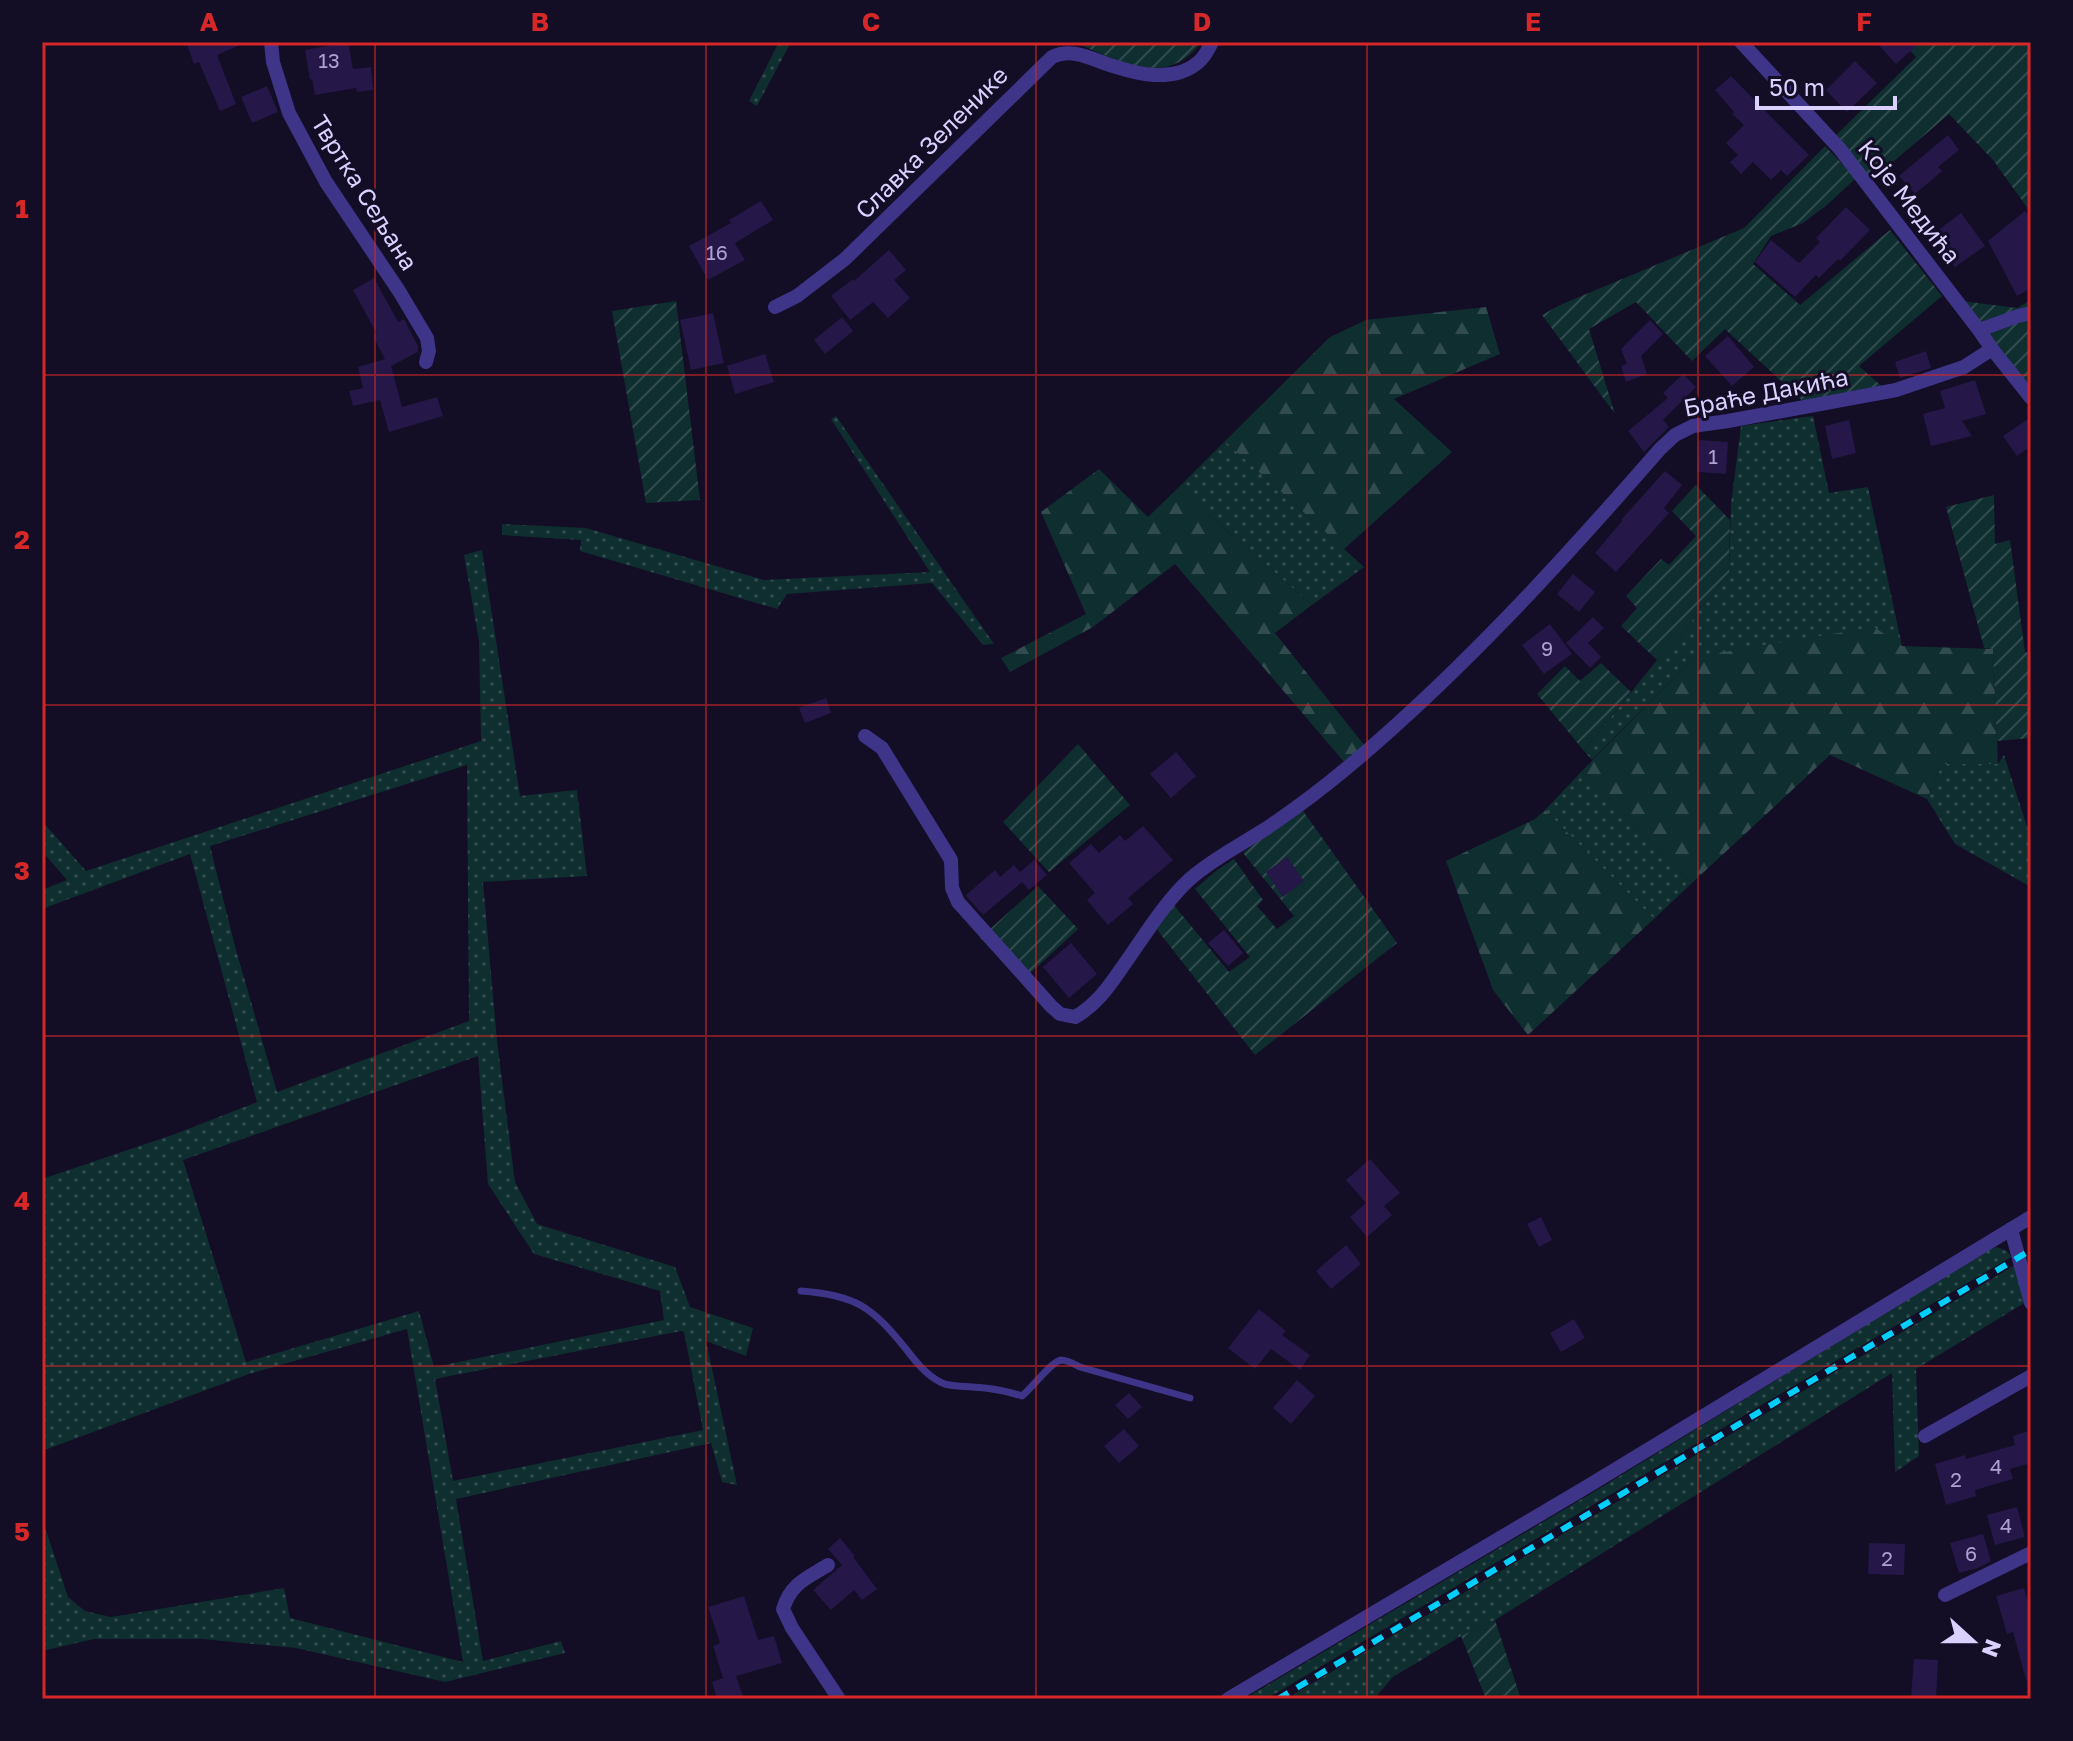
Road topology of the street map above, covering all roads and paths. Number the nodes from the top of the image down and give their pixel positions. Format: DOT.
graph roads {
  1 [pos="271,42"];
  2 [pos="1212,42"];
  3 [pos="1741,42"];
  4 [pos="775,307"];
  5 [pos="2031,313"];
  6 [pos="1979,330"];
  7 [pos="1992,349"];
  8 [pos="426,362"];
  9 [pos="2031,398"];
  10 [pos="865,736"];
  11 [pos="2031,1217"];
  12 [pos="2011,1229"];
  13 [pos="801,1291"];
  14 [pos="2031,1303"];
  15 [pos="2031,1376"];
  16 [pos="1190,1398"];
  17 [pos="1925,1436"];
  18 [pos="2031,1553"];
  19 [pos="828,1565"];
  20 [pos="1945,1595"];
  21 [pos="839,1699"];
  22 [pos="1228,1699"];
  1 -- 8 [label="street, Твртка Сељана"];
  2 -- 4 [label="street, Славка Зеленике"];
  3 -- 6 [label="street, Које Медића"];
  5 -- 6 [label="street"];
  6 -- 7 [label="street, Које Медића"];
  7 -- 9 [label="street, Које Медића"];
  7 -- 10 [label="street, Браће Дакића"];
  11 -- 12 [label="street"];
  12 -- 14 [label="street"];
  12 -- 22 [label="street"];
  13 -- 16 [label="lane"];
  15 -- 17 [label="street"];
  18 -- 20 [label="street"];
  19 -- 21 [label="street"];
}
